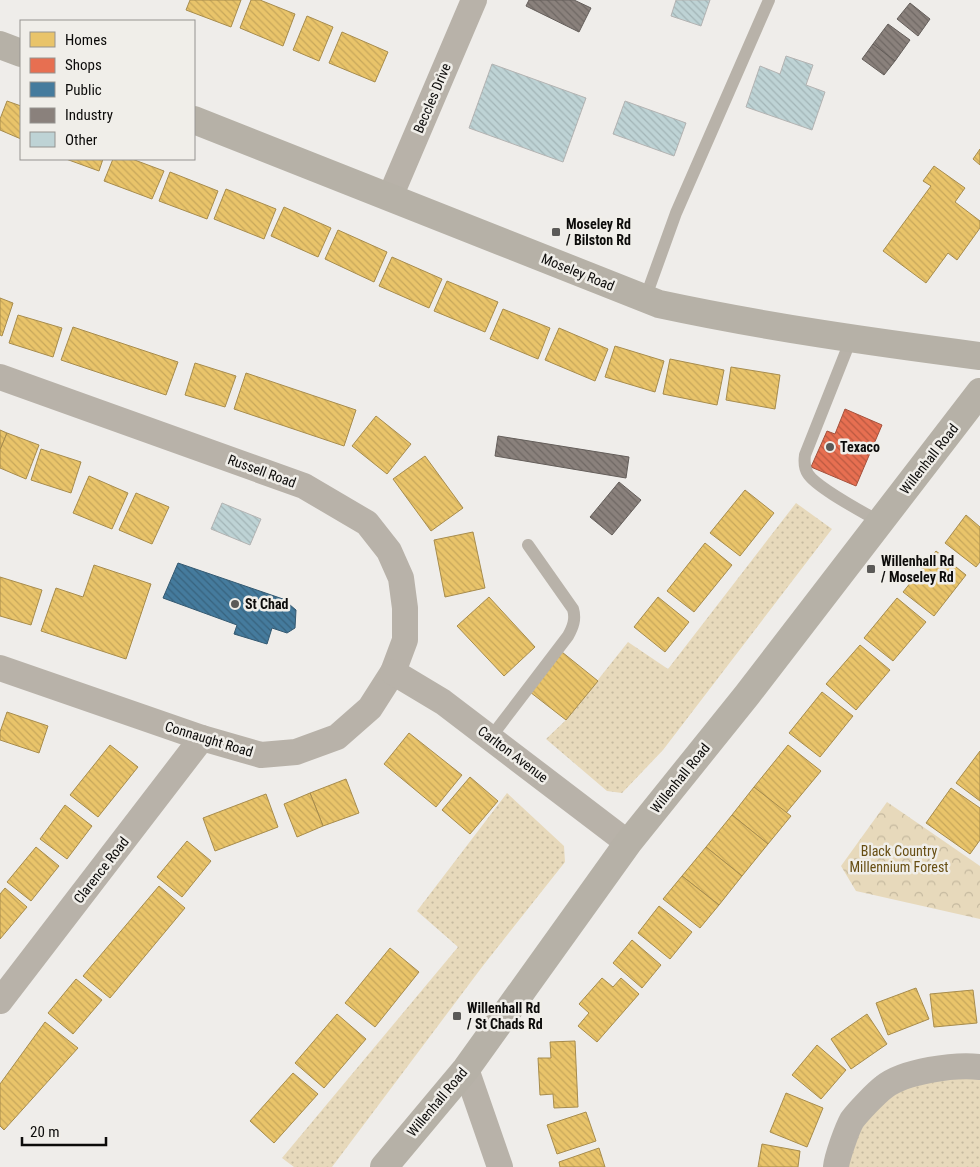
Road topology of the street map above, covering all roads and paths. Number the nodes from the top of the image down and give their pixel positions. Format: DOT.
graph roads {
  1 [pos="474,0"];
  2 [pos="769,0"];
  3 [pos="0,45"];
  4 [pos="20,53"];
  5 [pos="195,120"];
  6 [pos="390,197"];
  7 [pos="645,299"];
  8 [pos="851,339"];
  9 [pos="980,356"];
  10 [pos="0,377"];
  11 [pos="980,392"];
  12 [pos="880,522"];
  13 [pos="528,545"];
  14 [pos="0,668"];
  15 [pos="393,672"];
  16 [pos="491,737"];
  17 [pos="202,738"];
  18 [pos="628,843"];
  19 [pos="0,1001"];
  20 [pos="980,1066"];
  21 [pos="466,1069"];
  22 [pos="384,1167"];
  23 [pos="500,1167"];
  24 [pos="836,1167"];
  1 -- 6 [label="street, Beccles Drive"];
  2 -- 7 [label="lane"];
  3 -- 4 [label="main road"];
  5 -- 6 [label="main road, Moseley Road"];
  6 -- 7 [label="main road, Moseley Road"];
  7 -- 8 [label="main road, Moseley Road"];
  8 -- 9 [label="main road, Moseley Road"];
  8 -- 12 [label="lane"];
  10 -- 15 [label="street, Russell Road"];
  11 -- 12 [label="main road, Willenhall Road"];
  12 -- 18 [label="main road, Willenhall Road"];
  13 -- 16 [label="lane"];
  14 -- 17 [label="street, Connaught Road"];
  15 -- 16 [label="street, Carlton Avenue"];
  15 -- 17 [label="street, Connaught Road"];
  16 -- 18 [label="street, Carlton Avenue"];
  17 -- 19 [label="street, Clarence Road"];
  18 -- 21 [label="main road, Willenhall Road"];
  20 -- 24 [label="street"];
  21 -- 22 [label="main road, Willenhall Road"];
  21 -- 23 [label="street"];
}
